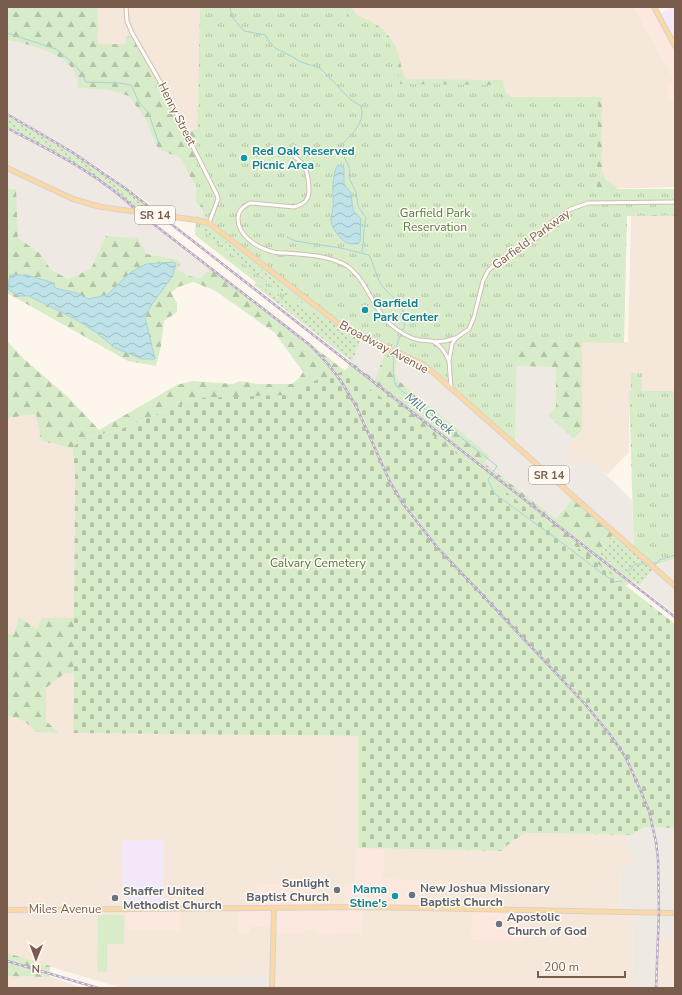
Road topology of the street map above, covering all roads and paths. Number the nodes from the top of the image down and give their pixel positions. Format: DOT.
graph roads {
  1 [pos="126,7"];
  2 [pos="654,7"];
  3 [pos="675,46"];
  4 [pos="295,157"];
  5 [pos="7,168"];
  6 [pos="675,202"];
  7 [pos="209,223"];
  8 [pos="456,338"];
  9 [pos="434,342"];
  10 [pos="449,361"];
  11 [pos="451,388"];
  12 [pos="675,586"];
  13 [pos="274,908"];
  14 [pos="7,910"];
  15 [pos="675,913"];
  16 [pos="272,988"];
  1 -- 7 [label="street, Henry Street"];
  2 -- 3 [label="main road"];
  4 -- 9 [label="street"];
  5 -- 7 [label="main road, Broadway Avenue / SR 14, bridge"];
  6 -- 8 [label="street, Garfield Parkway"];
  7 -- 11 [label="main road, Broadway Avenue / SR 14"];
  8 -- 9 [label="street"];
  8 -- 10 [label="street"];
  9 -- 10 [label="street"];
  10 -- 11 [label="street"];
  11 -- 12 [label="main road, Broadway Avenue / SR 14"];
  13 -- 14 [label="main road, Miles Avenue"];
  13 -- 15 [label="main road, Miles Avenue"];
  13 -- 16 [label="main road"];
}
